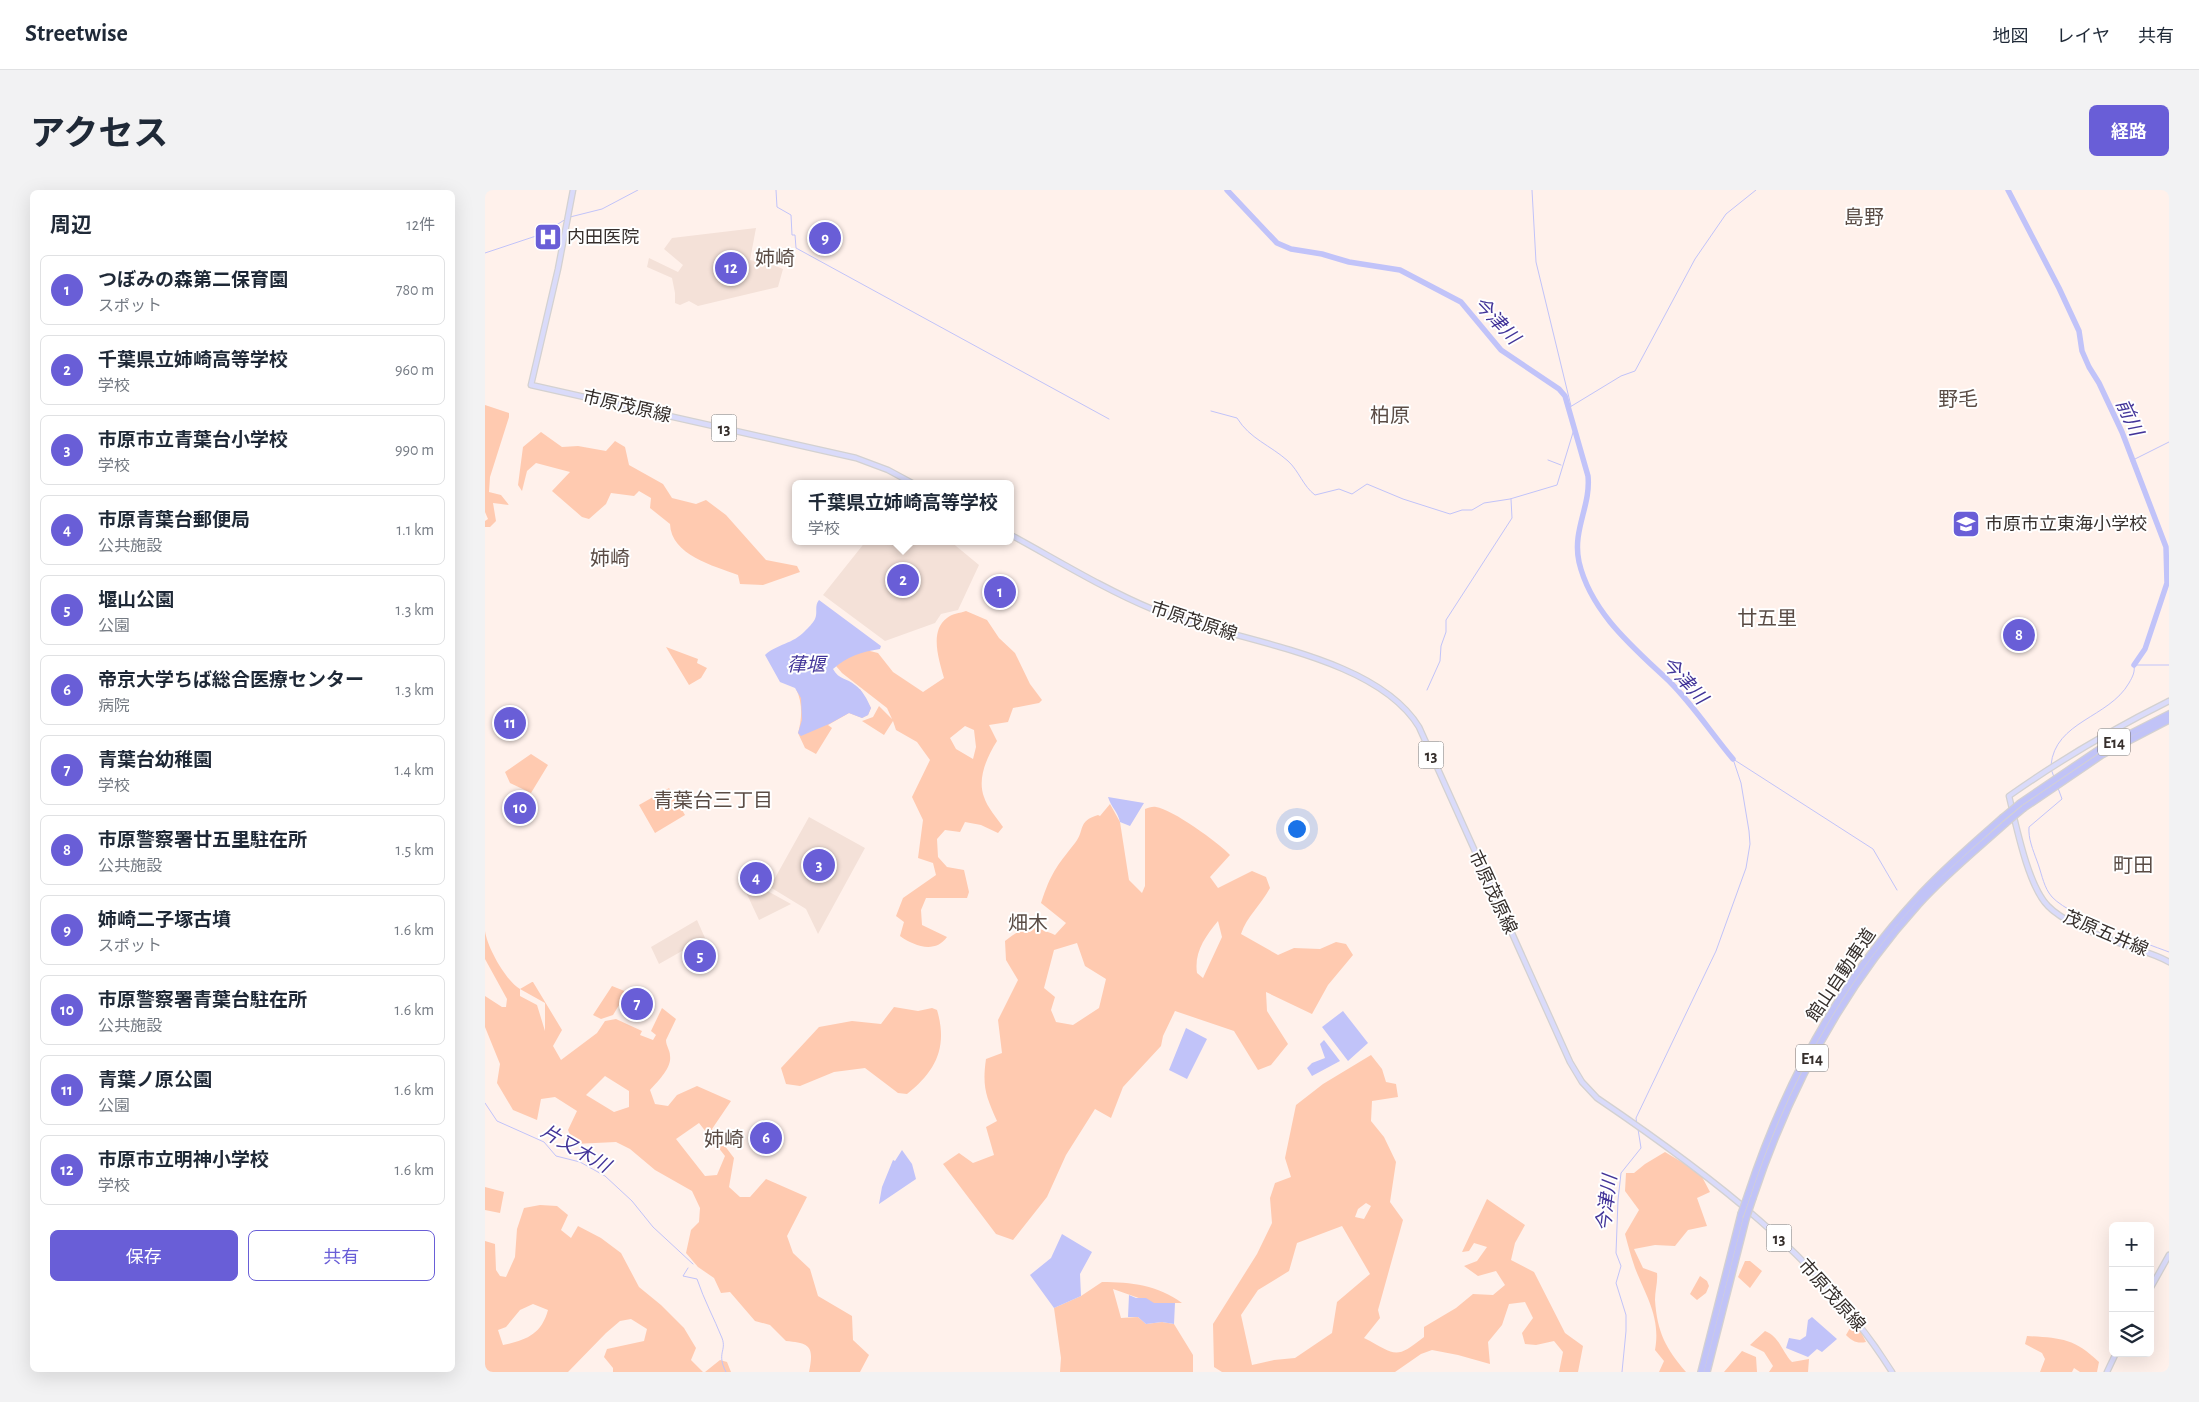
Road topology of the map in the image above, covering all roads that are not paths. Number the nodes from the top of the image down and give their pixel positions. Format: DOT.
graph roads {
  1 [pos="573,190"];
  2 [pos="907,480"];
  3 [pos="1014,537"];
  4 [pos="2169,701"];
  5 [pos="2169,714"];
  6 [pos="2169,720"];
  7 [pos="2062,776"];
  8 [pos="2169,962"];
  9 [pos="1750,1196"];
  10 [pos="2169,1255"];
  11 [pos="2154,1282"];
  12 [pos="2114,1357"];
  13 [pos="1701,1372"];
  14 [pos="1707,1372"];
  15 [pos="1893,1372"];
  16 [pos="2107,1372"];
  1 -- 2 [label="main road, 市原茂原線 / 13"];
  3 -- 15 [label="main road, 市原茂原線 / 13"];
  4 -- 8 [label="main road, 茂原五井線"];
  5 -- 7 [label="highway, 館山自動車道 / E14"];
  6 -- 7 [label="highway, 館山自動車道 / E14"];
  7 -- 9 [label="highway, 館山自動車道 / E14, bridge"];
  9 -- 13 [label="highway, 館山自動車道 / E14, bridge"];
  9 -- 14 [label="highway, 館山自動車道 / E14, bridge"];
  10 -- 11 [label="main road"];
  12 -- 16 [label="main road"];
}
